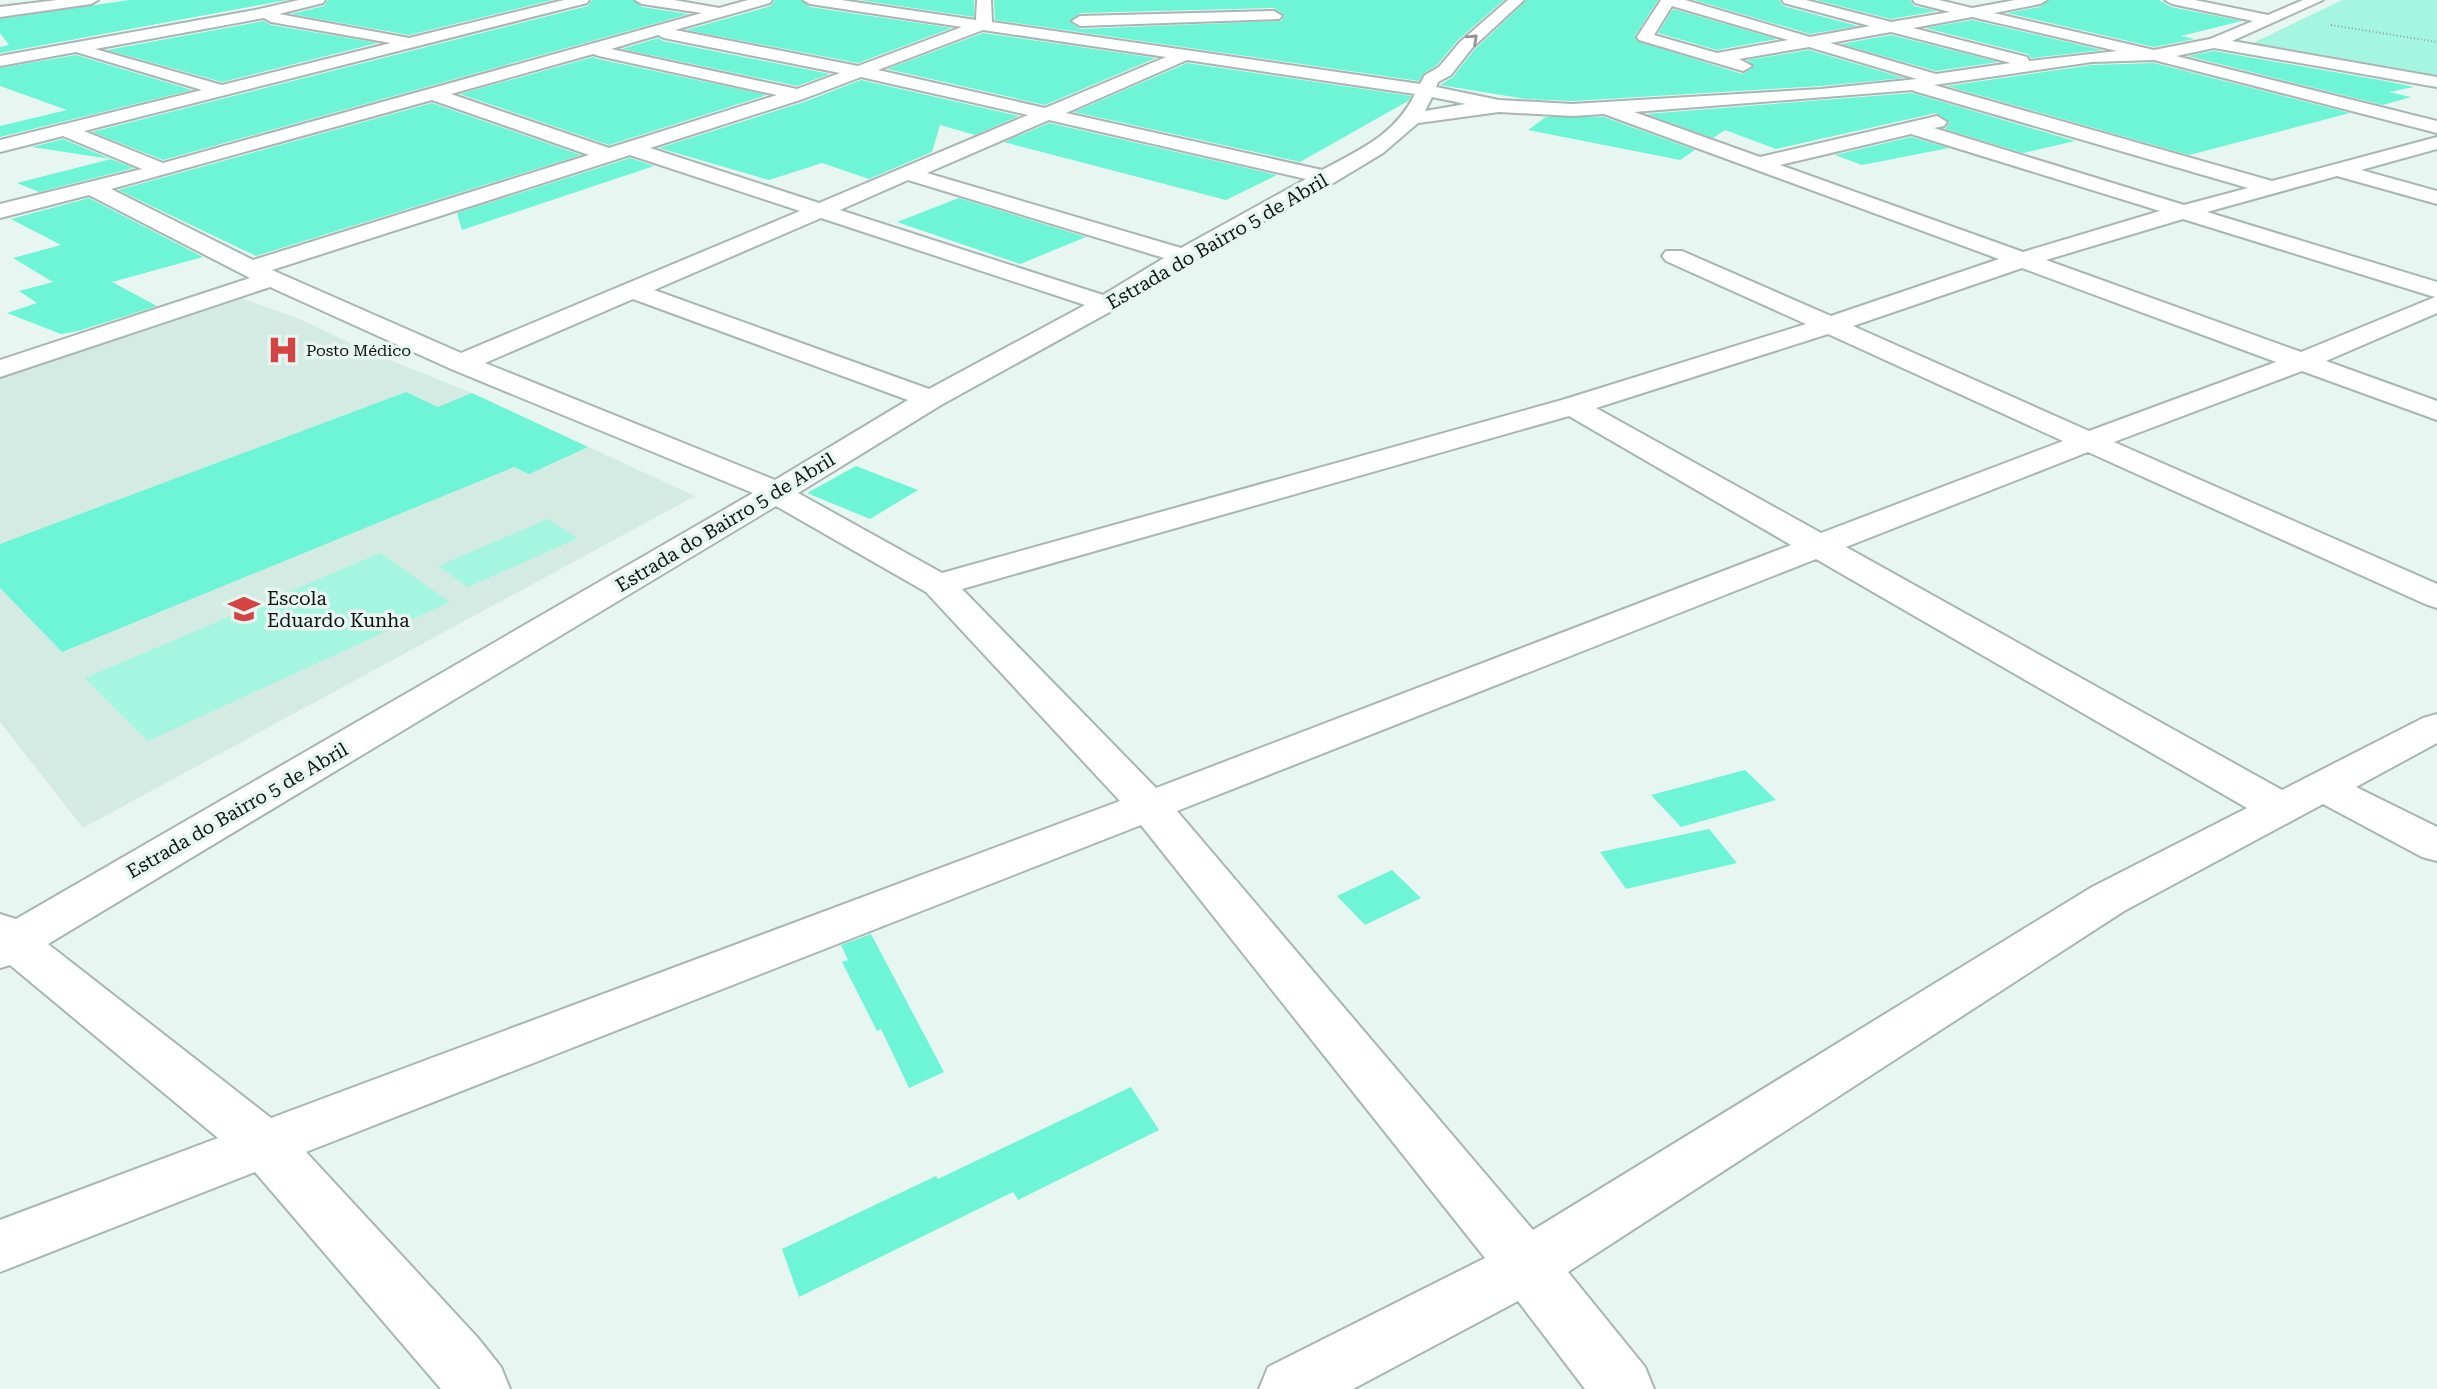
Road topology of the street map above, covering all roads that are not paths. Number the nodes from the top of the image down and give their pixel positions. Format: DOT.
graph roads {
  1 [pos="91,0"];
  2 [pos="318,0"];
  3 [pos="582,0"];
  4 [pos="642,0"];
  5 [pos="765,0"];
  6 [pos="810,0"];
  7 [pos="984,0"];
  8 [pos="1123,0"];
  9 [pos="1194,0"];
  10 [pos="1517,0"];
  11 [pos="1669,0"];
  12 [pos="1790,0"];
  13 [pos="1920,0"];
  14 [pos="2172,0"];
  15 [pos="2043,1"];
  16 [pos="2311,1"];
  17 [pos="506,3"];
  18 [pos="543,11"];
  19 [pos="0,12"];
  20 [pos="724,12"];
  21 [pos="1975,13"];
  22 [pos="256,15"];
  23 [pos="1204,18"];
  24 [pos="2267,19"];
  25 [pos="1130,20"];
  26 [pos="984,24"];
  27 [pos="1896,28"];
  28 [pos="1261,31"];
  29 [pos="657,32"];
  30 [pos="2174,33"];
  31 [pos="416,42"];
  32 [pos="1815,42"];
  33 [pos="2214,43"];
  34 [pos="1245,45"];
  35 [pos="75,48"];
  36 [pos="593,50"];
  37 [pos="2154,55"];
  38 [pos="1183,56"];
  39 [pos="1718,58"];
  40 [pos="0,61"];
  41 [pos="1217,61"];
  42 [pos="2036,65"];
  43 [pos="1755,70"];
  44 [pos="863,72"];
  45 [pos="1779,77"];
  46 [pos="1938,79"];
  47 [pos="2437,82"];
  48 [pos="1914,85"];
  49 [pos="1425,88"];
  50 [pos="222,90"];
  51 [pos="1829,93"];
  52 [pos="433,94"];
  53 [pos="797,95"];
  54 [pos="1499,106"];
  55 [pos="1606,108"];
  56 [pos="1994,110"];
  57 [pos="1050,113"];
  58 [pos="2437,127"];
  59 [pos="1913,128"];
  60 [pos="65,130"];
  61 [pos="2437,144"];
  62 [pos="0,146"];
  63 [pos="630,148"];
  64 [pos="607,154"];
  65 [pos="1761,163"];
  66 [pos="162,170"];
  67 [pos="2339,170"];
  68 [pos="906,173"];
  69 [pos="1328,178"];
  70 [pos="90,187"];
  71 [pos="2272,188"];
  72 [pos="2437,198"];
  73 [pos="0,211"];
  74 [pos="816,211"];
  75 [pos="2182,212"];
  76 [pos="1184,256"];
  77 [pos="1674,256"];
  78 [pos="2021,260"];
  79 [pos="262,274"];
  80 [pos="2437,289"];
  81 [pos="631,290"];
  82 [pos="1106,304"];
  83 [pos="2437,304"];
  84 [pos="1828,326"];
  85 [pos="2303,361"];
  86 [pos="461,363"];
  87 [pos="0,369"];
  88 [pos="931,399"];
  89 [pos="1572,406"];
  90 [pos="2437,411"];
  91 [pos="2089,441"];
  92 [pos="776,493"];
  93 [pos="1816,547"];
  94 [pos="938,585"];
  95 [pos="2437,597"];
  96 [pos="2437,727"];
  97 [pos="2302,797"];
  98 [pos="1149,806"];
  99 [pos="2437,846"];
  100 [pos="4,941"];
  101 [pos="264,1144"];
  102 [pos="0,1247"];
  103 [pos="1527,1266"];
  104 [pos="479,1389"];
  105 [pos="1290,1389"];
  106 [pos="1623,1389"];
  1 -- 19 [label="street"];
  2 -- 22 [label="street"];
  3 -- 18 [label="street"];
  4 -- 20 [label="street"];
  5 -- 20 [label="street"];
  6 -- 26 [label="street"];
  7 -- 26 [label="street"];
  8 -- 25 [label="street"];
  9 -- 23 [label="street"];
  49 -- 10 [label="street, Estrada do Bairro 5 de Abril, one-way"];
  11 -- 32 [label="street"];
  11 -- 39 [label="street"];
  12 -- 27 [label="street"];
  13 -- 21 [label="street"];
  14 -- 24 [label="street"];
  15 -- 21 [label="street"];
  16 -- 24 [label="street"];
  17 -- 18 [label="street"];
  18 -- 31 [label="street"];
  20 -- 29 [label="street"];
  21 -- 27 [label="street"];
  21 -- 37 [label="street"];
  22 -- 31 [label="street"];
  22 -- 35 [label="street"];
  23 -- 25 [label="street"];
  23 -- 28 [label="street"];
  24 -- 33 [label="street"];
  25 -- 26 [label="street"];
  26 -- 38 [label="street"];
  26 -- 44 [label="street"];
  27 -- 32 [label="street"];
  27 -- 42 [label="street"];
  29 -- 36 [label="street"];
  29 -- 44 [label="street"];
  30 -- 33 [label="street"];
  31 -- 50 [label="street"];
  32 -- 39 [label="street"];
  32 -- 46 [label="street"];
  33 -- 37 [label="street"];
  33 -- 47 [label="street"];
  34 -- 41 [label="street"];
  35 -- 40 [label="street"];
  35 -- 50 [label="street"];
  36 -- 52 [label="street"];
  36 -- 53 [label="street"];
  37 -- 42 [label="street"];
  37 -- 58 [label="street"];
  38 -- 41 [label="street"];
  38 -- 57 [label="street"];
  39 -- 43 [label="street"];
  41 -- 49 [label="street"];
  42 -- 46 [label="street"];
  44 -- 53 [label="street"];
  44 -- 57 [label="street"];
  45 -- 51 [label="street"];
  46 -- 48 [label="street"];
  48 -- 51 [label="street"];
  48 -- 56 [label="street"];
  49 -- 54 [label="street"];
  49 -- 54 [label="street"];
  49 -- 69 [label="street, Estrada do Bairro 5 de Abril"];
  50 -- 60 [label="street"];
  51 -- 55 [label="street"];
  52 -- 64 [label="street"];
  52 -- 66 [label="street"];
  53 -- 63 [label="street"];
  54 -- 55 [label="street"];
  55 -- 65 [label="street"];
  56 -- 59 [label="street"];
  56 -- 71 [label="street"];
  57 -- 68 [label="street"];
  57 -- 69 [label="street"];
  59 -- 65 [label="street"];
  59 -- 75 [label="street"];
  60 -- 62 [label="street"];
  60 -- 66 [label="street"];
  61 -- 67 [label="street"];
  63 -- 64 [label="street"];
  63 -- 74 [label="street"];
  64 -- 79 [label="street"];
  65 -- 78 [label="street"];
  66 -- 70 [label="street"];
  67 -- 71 [label="street"];
  67 -- 72 [label="street"];
  68 -- 74 [label="street"];
  68 -- 76 [label="street"];
  69 -- 76 [label="street, Estrada do Bairro 5 de Abril"];
  70 -- 73 [label="street"];
  70 -- 79 [label="street"];
  71 -- 75 [label="street"];
  74 -- 81 [label="street"];
  74 -- 82 [label="street"];
  75 -- 78 [label="street"];
  75 -- 80 [label="street"];
  76 -- 82 [label="street, Estrada do Bairro 5 de Abril"];
  77 -- 84 [label="street"];
  78 -- 84 [label="street"];
  78 -- 85 [label="street"];
  79 -- 86 [label="street"];
  79 -- 87 [label="street"];
  81 -- 86 [label="street"];
  81 -- 88 [label="street"];
  82 -- 88 [label="street, Estrada do Bairro 5 de Abril"];
  83 -- 85 [label="street"];
  84 -- 89 [label="street"];
  84 -- 91 [label="street"];
  85 -- 90 [label="street"];
  85 -- 91 [label="street"];
  86 -- 92 [label="street"];
  88 -- 92 [label="street, Estrada do Bairro 5 de Abril"];
  89 -- 93 [label="street"];
  89 -- 94 [label="street"];
  91 -- 93 [label="street"];
  91 -- 95 [label="street"];
  92 -- 94 [label="street"];
  92 -- 100 [label="street, Estrada do Bairro 5 de Abril"];
  93 -- 97 [label="street"];
  93 -- 98 [label="street"];
  94 -- 98 [label="street"];
  96 -- 97 [label="street"];
  97 -- 99 [label="street"];
  97 -- 103 [label="street"];
  98 -- 101 [label="street"];
  98 -- 103 [label="street"];
  100 -- 101 [label="street"];
  101 -- 102 [label="street"];
  101 -- 104 [label="street"];
  103 -- 105 [label="street"];
  103 -- 106 [label="street"];
}
